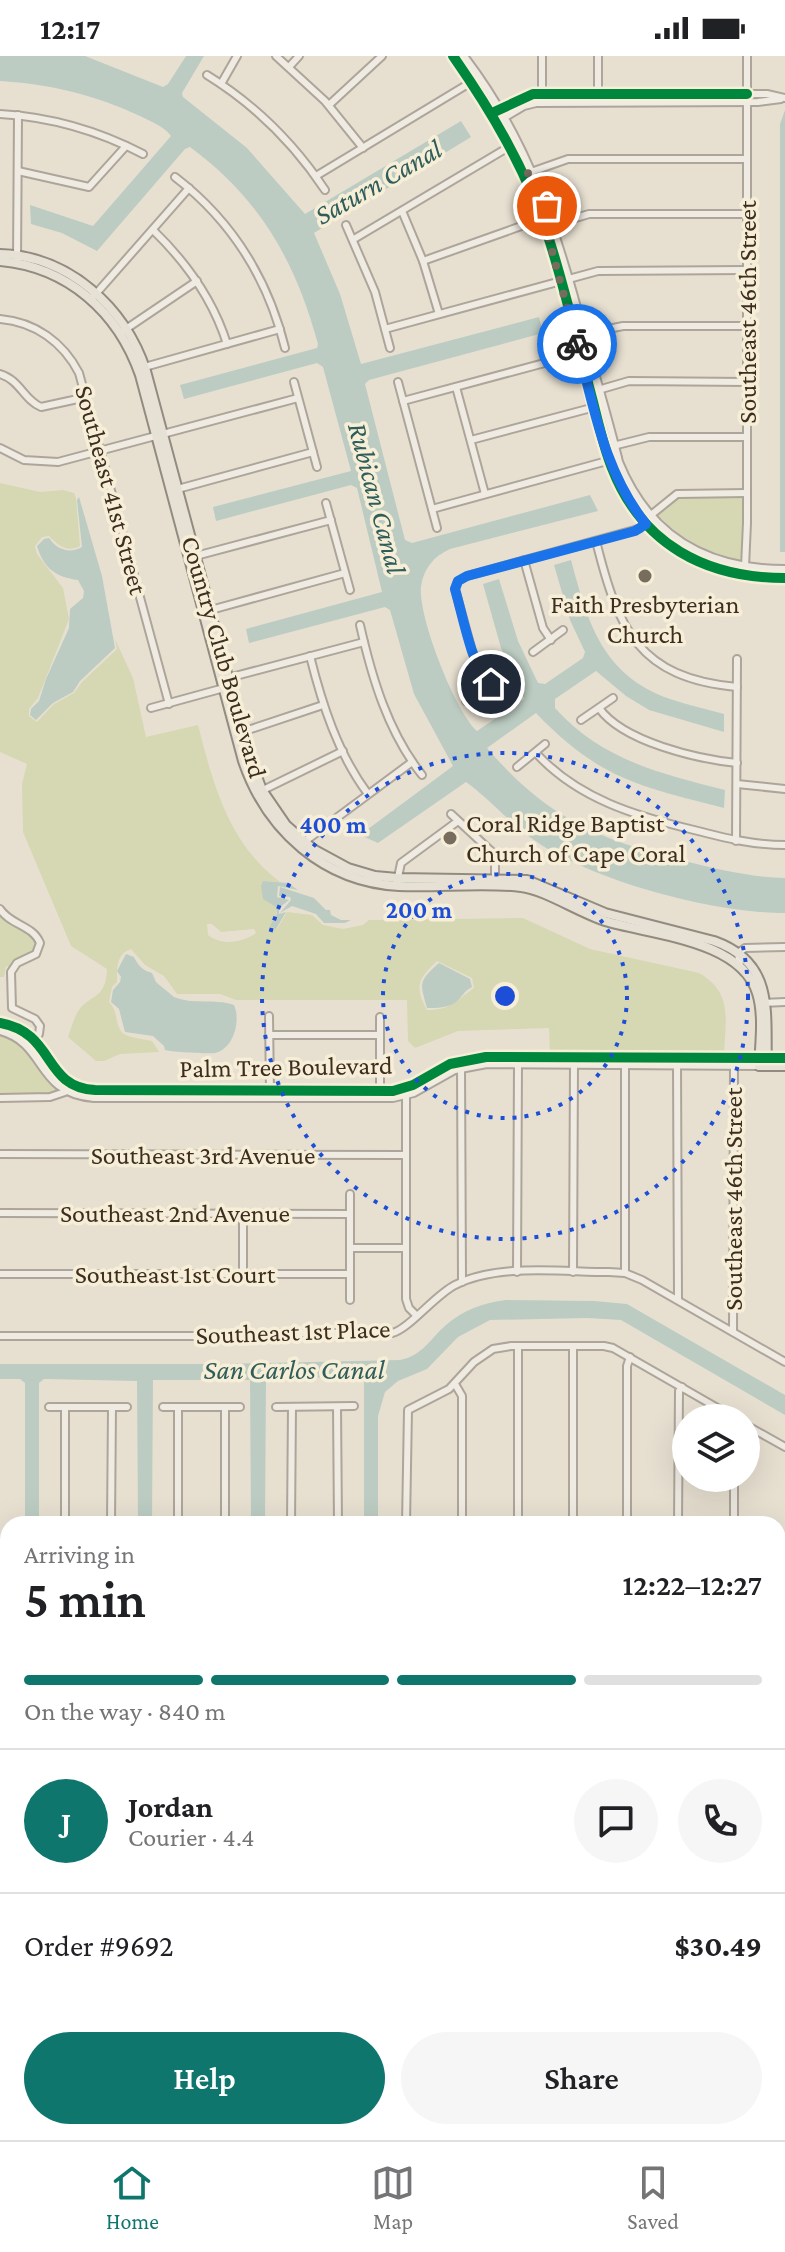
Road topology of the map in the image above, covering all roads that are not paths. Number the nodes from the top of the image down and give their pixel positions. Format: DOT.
graph roads {
  1 [pos="237,56"];
  2 [pos="276,56"];
  3 [pos="299,56"];
  4 [pos="382,56"];
  5 [pos="453,56"];
  6 [pos="464,56"];
  7 [pos="542,56"];
  8 [pos="598,56"];
  9 [pos="747,56"];
  10 [pos="289,67"];
  11 [pos="207,75"];
  12 [pos="479,77"];
  13 [pos="471,82"];
  14 [pos="221,84"];
  15 [pos="542,94"];
  16 [pos="598,98"];
  17 [pos="747,98"];
  18 [pos="785,98"];
  19 [pos="329,105"];
  20 [pos="501,109"];
  21 [pos="492,113"];
  22 [pos="0,114"];
  23 [pos="18,115"];
  24 [pos="505,117"];
  25 [pos="497,122"];
  26 [pos="518,142"];
  27 [pos="126,146"];
  28 [pos="510,146"];
  29 [pos="363,148"];
  30 [pos="143,154"];
  31 [pos="747,159"];
  32 [pos="18,171"];
  33 [pos="533,171"];
  34 [pos="524,175"];
  35 [pos="316,176"];
  36 [pos="175,177"];
  37 [pos="189,188"];
  38 [pos="325,190"];
  39 [pos="402,211"];
  40 [pos="747,214"];
  41 [pos="550,215"];
  42 [pos="542,219"];
  43 [pos="554,224"];
  44 [pos="346,225"];
  45 [pos="545,227"];
  46 [pos="153,230"];
  47 [pos="354,239"];
  48 [pos="0,254"];
  49 [pos="17,260"];
  50 [pos="0,261"];
  51 [pos="423,261"];
  52 [pos="747,270"];
  53 [pos="569,278"];
  54 [pos="197,281"];
  55 [pos="561,281"];
  56 [pos="94,296"];
  57 [pos="439,314"];
  58 [pos="0,319"];
  59 [pos="747,326"];
  60 [pos="280,329"];
  61 [pos="385,329"];
  62 [pos="124,330"];
  63 [pos="584,334"];
  64 [pos="575,336"];
  65 [pos="227,344"];
  66 [pos="285,348"];
  67 [pos="390,348"];
  68 [pos="589,351"];
  69 [pos="580,353"];
  70 [pos="141,367"];
  71 [pos="0,374"];
  72 [pos="294,382"];
  73 [pos="398,382"];
  74 [pos="747,382"];
  75 [pos="456,387"];
  76 [pos="599,390"];
  77 [pos="591,393"];
  78 [pos="87,397"];
  79 [pos="298,398"];
  80 [pos="403,401"];
  81 [pos="603,404"];
  82 [pos="594,407"];
  83 [pos="159,436"];
  84 [pos="747,437"];
  85 [pos="471,440"];
  86 [pos="615,446"];
  87 [pos="0,448"];
  88 [pos="605,449"];
  89 [pos="102,451"];
  90 [pos="313,452"];
  91 [pos="618,458"];
  92 [pos="609,461"];
  93 [pos="317,467"];
  94 [pos="174,490"];
  95 [pos="747,493"];
  96 [pos="485,494"];
  97 [pos="326,503"];
  98 [pos="432,509"];
  99 [pos="651,515"];
  100 [pos="331,520"];
  101 [pos="646,524"];
  102 [pos="437,528"];
  103 [pos="596,541"];
  104 [pos="192,557"];
  105 [pos="524,560"];
  106 [pos="745,567"];
  107 [pos="785,569"];
  108 [pos="345,573"];
  109 [pos="785,578"];
  110 [pos="350,590"];
  111 [pos="207,611"];
  112 [pos="360,625"];
  113 [pos="563,630"];
  114 [pos="551,640"];
  115 [pos="364,642"];
  116 [pos="533,652"];
  117 [pos="310,656"];
  118 [pos="737,659"];
  119 [pos="498,680"];
  120 [pos="226,683"];
  121 [pos="488,686"];
  122 [pos="737,687"];
  123 [pos="613,698"];
  124 [pos="466,701"];
  125 [pos="169,704"];
  126 [pos="323,705"];
  127 [pos="151,708"];
  128 [pos="599,708"];
  129 [pos="581,720"];
  130 [pos="239,733"];
  131 [pos="545,744"];
  132 [pos="343,751"];
  133 [pos="536,753"];
  134 [pos="412,762"];
  135 [pos="737,763"];
  136 [pos="517,767"];
  137 [pos="422,775"];
  138 [pos="737,784"];
  139 [pos="785,789"];
  140 [pos="259,792"];
  141 [pos="368,794"];
  142 [pos="451,814"];
  143 [pos="458,821"];
  144 [pos="736,841"];
  145 [pos="301,844"];
  146 [pos="785,845"];
  147 [pos="397,882"];
  148 [pos="495,882"];
  149 [pos="0,909"];
  150 [pos="648,929"];
  151 [pos="785,947"];
  152 [pos="738,953"];
  153 [pos="740,966"];
  154 [pos="785,1002"];
  155 [pos="763,1003"];
  156 [pos="269,1016"];
  157 [pos="380,1017"];
  158 [pos="0,1023"];
  159 [pos="0,1031"];
  160 [pos="269,1035"];
  161 [pos="380,1035"];
  162 [pos="35,1039"];
  163 [pos="28,1046"];
  164 [pos="48,1057"];
  165 [pos="785,1058"];
  166 [pos="518,1061"];
  167 [pos="574,1061"];
  168 [pos="38,1062"];
  169 [pos="625,1062"];
  170 [pos="678,1062"];
  171 [pos="734,1062"];
  172 [pos="763,1062"];
  173 [pos="461,1065"];
  174 [pos="785,1066"];
  175 [pos="408,1087"];
  176 [pos="65,1092"];
  177 [pos="270,1094"];
  178 [pos="380,1094"];
  179 [pos="406,1096"];
  180 [pos="0,1098"];
  181 [pos="0,1154"];
  182 [pos="406,1155"];
  183 [pos="350,1194"];
  184 [pos="0,1213"];
  185 [pos="243,1213"];
  186 [pos="350,1214"];
  187 [pos="350,1248"];
  188 [pos="406,1248"];
  189 [pos="517,1272"];
  190 [pos="573,1272"];
  191 [pos="625,1273"];
  192 [pos="0,1274"];
  193 [pos="243,1274"];
  194 [pos="350,1274"];
  195 [pos="462,1282"];
  196 [pos="350,1300"];
  197 [pos="678,1300"];
  198 [pos="416,1315"];
  199 [pos="733,1332"];
  200 [pos="0,1336"];
  201 [pos="518,1346"];
  202 [pos="573,1346"];
  203 [pos="630,1357"];
  204 [pos="785,1362"];
  205 [pos="455,1384"];
  206 [pos="682,1387"];
  207 [pos="711,1404"];
  208 [pos="354,1406"];
  209 [pos="49,1407"];
  210 [pos="65,1407"];
  211 [pos="112,1407"];
  212 [pos="127,1407"];
  213 [pos="163,1407"];
  214 [pos="178,1407"];
  215 [pos="225,1407"];
  216 [pos="240,1407"];
  217 [pos="276,1407"];
  218 [pos="292,1407"];
  219 [pos="337,1407"];
  220 [pos="760,1433"];
  221 [pos="785,1447"];
  222 [pos="734,1492"];
  223 [pos="65,1516"];
  224 [pos="111,1516"];
  225 [pos="178,1516"];
  226 [pos="225,1516"];
  227 [pos="291,1516"];
  228 [pos="338,1516"];
  229 [pos="406,1516"];
  230 [pos="462,1516"];
  231 [pos="518,1516"];
  232 [pos="573,1516"];
  233 [pos="627,1516"];
  234 [pos="678,1516"];
  235 [pos="734,1516"];
  1 -- 14 [label="street"];
  2 -- 10 [label="street"];
  3 -- 10 [label="street"];
  4 -- 19 [label="street"];
  5 -- 13 [label="street"];
  6 -- 12 [label="street"];
  7 -- 15 [label="street"];
  8 -- 16 [label="street"];
  9 -- 17 [label="street, Southeast 46th Street"];
  10 -- 19 [label="street"];
  11 -- 14 [label="street"];
  12 -- 13 [label="street"];
  12 -- 20 [label="street"];
  13 -- 21 [label="street"];
  13 -- 29 [label="street"];
  14 -- 35 [label="street"];
  15 -- 16 [label="street"];
  15 -- 20 [label="street"];
  16 -- 17 [label="street"];
  16 -- 24 [label="street"];
  17 -- 18 [label="street"];
  17 -- 31 [label="street, Southeast 46th Street"];
  19 -- 29 [label="street"];
  20 -- 21 [label="street"];
  20 -- 24 [label="street"];
  21 -- 25 [label="street"];
  22 -- 23 [label="street"];
  23 -- 27 [label="street"];
  23 -- 32 [label="street"];
  24 -- 25 [label="street"];
  24 -- 26 [label="street"];
  25 -- 28 [label="street"];
  26 -- 28 [label="street"];
  26 -- 33 [label="street"];
  27 -- 30 [label="street"];
  27 -- 32 [label="street"];
  28 -- 34 [label="street"];
  28 -- 39 [label="street"];
  29 -- 35 [label="street"];
  31 -- 33 [label="street"];
  31 -- 40 [label="street, Southeast 46th Street"];
  32 -- 49 [label="street"];
  33 -- 34 [label="street"];
  33 -- 41 [label="street"];
  34 -- 42 [label="street"];
  35 -- 38 [label="street"];
  36 -- 37 [label="street"];
  37 -- 46 [label="street"];
  37 -- 60 [label="street"];
  39 -- 47 [label="street"];
  39 -- 51 [label="street"];
  40 -- 43 [label="street"];
  40 -- 52 [label="street, Southeast 46th Street"];
  41 -- 42 [label="street"];
  41 -- 43 [label="street"];
  42 -- 45 [label="street"];
  42 -- 51 [label="street"];
  43 -- 45 [label="street"];
  43 -- 53 [label="street"];
  44 -- 47 [label="street"];
  45 -- 55 [label="street"];
  46 -- 54 [label="street"];
  46 -- 56 [label="street"];
  47 -- 61 [label="street"];
  48 -- 49 [label="main road, Country Club Boulevard"];
  49 -- 50 [label="main road, Country Club Boulevard"];
  49 -- 56 [label="main road, Country Club Boulevard"];
  51 -- 57 [label="street"];
  52 -- 53 [label="street"];
  52 -- 59 [label="street, Southeast 46th Street"];
  53 -- 55 [label="street"];
  53 -- 63 [label="street"];
  54 -- 62 [label="street"];
  54 -- 65 [label="street"];
  55 -- 57 [label="street"];
  55 -- 64 [label="street"];
  56 -- 62 [label="main road, Country Club Boulevard"];
  57 -- 61 [label="street"];
  58 -- 78 [label="street, Southeast 41st Street"];
  59 -- 63 [label="street"];
  59 -- 74 [label="street, Southeast 46th Street"];
  60 -- 65 [label="street"];
  60 -- 66 [label="street"];
  61 -- 67 [label="street"];
  62 -- 70 [label="main road, Country Club Boulevard"];
  63 -- 64 [label="street"];
  63 -- 68 [label="street"];
  64 -- 69 [label="street"];
  65 -- 70 [label="street"];
  68 -- 69 [label="street"];
  68 -- 76 [label="street"];
  69 -- 75 [label="street"];
  69 -- 77 [label="street"];
  70 -- 83 [label="main road, Country Club Boulevard"];
  71 -- 78 [label="street"];
  72 -- 79 [label="street"];
  73 -- 80 [label="street"];
  74 -- 76 [label="street"];
  74 -- 84 [label="street, Southeast 46th Street"];
  75 -- 80 [label="street"];
  75 -- 85 [label="street"];
  76 -- 77 [label="street"];
  76 -- 81 [label="street"];
  77 -- 82 [label="street"];
  78 -- 89 [label="street, Southeast 41st Street"];
  79 -- 83 [label="street"];
  79 -- 90 [label="street"];
  80 -- 98 [label="street"];
  81 -- 82 [label="street"];
  81 -- 86 [label="street"];
  82 -- 85 [label="street"];
  82 -- 88 [label="street"];
  83 -- 89 [label="street"];
  83 -- 94 [label="main road, Country Club Boulevard"];
  84 -- 86 [label="street"];
  84 -- 95 [label="street, Southeast 46th Street"];
  85 -- 96 [label="street"];
  86 -- 88 [label="street"];
  86 -- 91 [label="street"];
  87 -- 89 [label="street"];
  88 -- 92 [label="street"];
  89 -- 125 [label="street, Southeast 41st Street"];
  90 -- 93 [label="street"];
  90 -- 94 [label="street"];
  91 -- 92 [label="street"];
  91 -- 99 [label="street"];
  92 -- 96 [label="street"];
  92 -- 101 [label="street"];
  94 -- 104 [label="main road, Country Club Boulevard"];
  95 -- 99 [label="street"];
  95 -- 106 [label="street, Southeast 46th Street"];
  96 -- 98 [label="street"];
  97 -- 100 [label="street"];
  98 -- 102 [label="street"];
  99 -- 101 [label="street"];
  99 -- 106 [label="street"];
  100 -- 104 [label="street"];
  100 -- 108 [label="street"];
  101 -- 103 [label="street"];
  101 -- 109 [label="street"];
  103 -- 105 [label="street"];
  103 -- 122 [label="street"];
  104 -- 111 [label="main road, Country Club Boulevard"];
  105 -- 114 [label="street"];
  105 -- 121 [label="street"];
  106 -- 107 [label="street"];
  108 -- 110 [label="street"];
  108 -- 111 [label="street"];
  111 -- 120 [label="main road, Country Club Boulevard"];
  112 -- 115 [label="street"];
  113 -- 114 [label="street"];
  114 -- 116 [label="street"];
  115 -- 117 [label="street"];
  115 -- 134 [label="street"];
  117 -- 120 [label="street"];
  117 -- 126 [label="street"];
  118 -- 122 [label="street"];
  119 -- 121 [label="street"];
  120 -- 125 [label="street"];
  120 -- 130 [label="main road, Country Club Boulevard"];
  121 -- 124 [label="street"];
  122 -- 135 [label="street"];
  123 -- 128 [label="street"];
  125 -- 127 [label="street"];
  126 -- 130 [label="street"];
  126 -- 132 [label="street"];
  128 -- 129 [label="street"];
  128 -- 135 [label="street"];
  130 -- 140 [label="main road, Country Club Boulevard"];
  131 -- 133 [label="street"];
  132 -- 140 [label="street"];
  132 -- 141 [label="street"];
  133 -- 136 [label="street"];
  133 -- 144 [label="street"];
  134 -- 137 [label="street"];
  134 -- 141 [label="street"];
  135 -- 138 [label="street"];
  138 -- 139 [label="street"];
  138 -- 144 [label="street"];
  140 -- 145 [label="main road, Country Club Boulevard"];
  141 -- 145 [label="street"];
  142 -- 143 [label="street"];
  143 -- 147 [label="street"];
  143 -- 148 [label="street"];
  144 -- 146 [label="street"];
  145 -- 147 [label="main road, Country Club Boulevard"];
  147 -- 148 [label="main road, Country Club Boulevard"];
  148 -- 150 [label="main road, Country Club Boulevard"];
  149 -- 162 [label="street, Palm Tree Boulevard"];
  150 -- 152 [label="main road, Country Club Boulevard"];
  150 -- 153 [label="main road, Country Club Boulevard"];
  151 -- 152 [label="street"];
  152 -- 153 [label="street"];
  152 -- 155 [label="main road"];
  153 -- 155 [label="main road"];
  154 -- 155 [label="street"];
  155 -- 172 [label="main road"];
  156 -- 160 [label="street"];
  157 -- 161 [label="street"];
  158 -- 162 [label="street, Palm Tree Boulevard"];
  159 -- 163 [label="street"];
  160 -- 161 [label="street"];
  160 -- 177 [label="street"];
  161 -- 178 [label="street"];
  162 -- 163 [label="street"];
  162 -- 164 [label="street, Palm Tree Boulevard"];
  163 -- 168 [label="street"];
  164 -- 168 [label="street"];
  164 -- 177 [label="street, Palm Tree Boulevard"];
  165 -- 172 [label="main road, Palm Tree Boulevard"];
  166 -- 167 [label="street, Palm Tree Boulevard"];
  166 -- 173 [label="street, Palm Tree Boulevard"];
  166 -- 189 [label="street"];
  167 -- 169 [label="street, Palm Tree Boulevard"];
  167 -- 190 [label="street"];
  168 -- 176 [label="street"];
  169 -- 170 [label="street, Palm Tree Boulevard"];
  169 -- 191 [label="street"];
  170 -- 171 [label="street, Palm Tree Boulevard"];
  170 -- 197 [label="street"];
  171 -- 172 [label="street, Palm Tree Boulevard"];
  171 -- 199 [label="street, Southeast 46th Street"];
  172 -- 174 [label="main road, Palm Tree Boulevard"];
  173 -- 175 [label="street, Palm Tree Boulevard"];
  173 -- 179 [label="street, Palm Tree Boulevard"];
  173 -- 195 [label="street"];
  175 -- 178 [label="street, Palm Tree Boulevard"];
  175 -- 179 [label="street"];
  176 -- 177 [label="street, Palm Tree Boulevard"];
  176 -- 180 [label="street"];
  177 -- 178 [label="street, Palm Tree Boulevard"];
  178 -- 179 [label="street, Palm Tree Boulevard"];
  179 -- 182 [label="street"];
  181 -- 182 [label="street, Southeast 3rd Avenue"];
  182 -- 188 [label="street"];
  183 -- 186 [label="street"];
  184 -- 185 [label="street, Southeast 2nd Avenue"];
  185 -- 186 [label="street, Southeast 2nd Avenue"];
  185 -- 193 [label="street"];
  186 -- 187 [label="street"];
  187 -- 188 [label="street"];
  187 -- 194 [label="street"];
  188 -- 198 [label="street"];
  189 -- 190 [label="street, Southeast 1st Place"];
  189 -- 195 [label="street, Southeast 1st Place"];
  190 -- 191 [label="street, Southeast 1st Place"];
  191 -- 197 [label="street, Southeast 1st Place"];
  192 -- 193 [label="street, Southeast 1st Court"];
  193 -- 194 [label="street, Southeast 1st Court"];
  194 -- 196 [label="street"];
  195 -- 198 [label="street, Southeast 1st Place"];
  197 -- 199 [label="street, Southeast 1st Place"];
  198 -- 200 [label="street, Southeast 1st Place"];
  199 -- 204 [label="street, Southeast 1st Place"];
  201 -- 202 [label="street"];
  201 -- 205 [label="street"];
  201 -- 231 [label="street"];
  202 -- 203 [label="street"];
  202 -- 232 [label="street"];
  203 -- 206 [label="street"];
  203 -- 233 [label="street"];
  205 -- 229 [label="street"];
  205 -- 230 [label="street"];
  206 -- 207 [label="street"];
  206 -- 234 [label="street"];
  208 -- 219 [label="street"];
  209 -- 210 [label="street"];
  210 -- 211 [label="street"];
  210 -- 223 [label="street"];
  211 -- 212 [label="street"];
  211 -- 224 [label="street"];
  213 -- 214 [label="street"];
  214 -- 215 [label="street"];
  214 -- 225 [label="street"];
  215 -- 216 [label="street"];
  215 -- 226 [label="street"];
  217 -- 218 [label="street"];
  218 -- 219 [label="street"];
  218 -- 227 [label="street"];
  219 -- 228 [label="street"];
  220 -- 221 [label="street"];
  222 -- 235 [label="street"];
}
